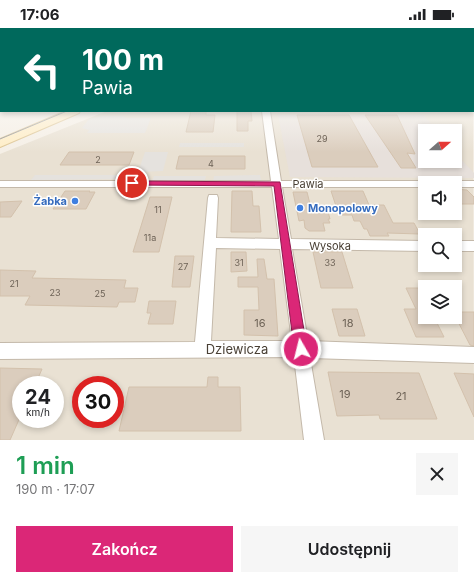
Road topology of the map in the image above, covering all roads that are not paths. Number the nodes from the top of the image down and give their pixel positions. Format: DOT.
graph roads {
  1 [pos="46,114"];
  2 [pos="67,114"];
  3 [pos="266,114"];
  4 [pos="0,133"];
  5 [pos="0,143"];
  6 [pos="0,184"];
  7 [pos="277,184"];
  8 [pos="418,184"];
  9 [pos="214,198"];
  10 [pos="210,244"];
  11 [pos="286,245"];
  12 [pos="418,246"];
  13 [pos="462,246"];
  14 [pos="474,246"];
  15 [pos="202,349"];
  16 [pos="301,349"];
  17 [pos="0,351"];
  18 [pos="474,355"];
  19 [pos="314,440"];
  1 -- 4 [label="main road"];
  2 -- 5 [label="main road"];
  3 -- 7 [label="street"];
  6 -- 7 [label="street, Pawia"];
  7 -- 8 [label="street, Pawia"];
  7 -- 11 [label="street"];
  9 -- 10 [label="street"];
  10 -- 11 [label="street, Wysoka"];
  10 -- 15 [label="street"];
  11 -- 12 [label="street, Wysoka"];
  11 -- 16 [label="street"];
  13 -- 14 [label="street"];
  15 -- 16 [label="street, Dziewicza"];
  15 -- 17 [label="street, Dziewicza"];
  16 -- 18 [label="street, Dziewicza"];
  16 -- 19 [label="street"];
}
